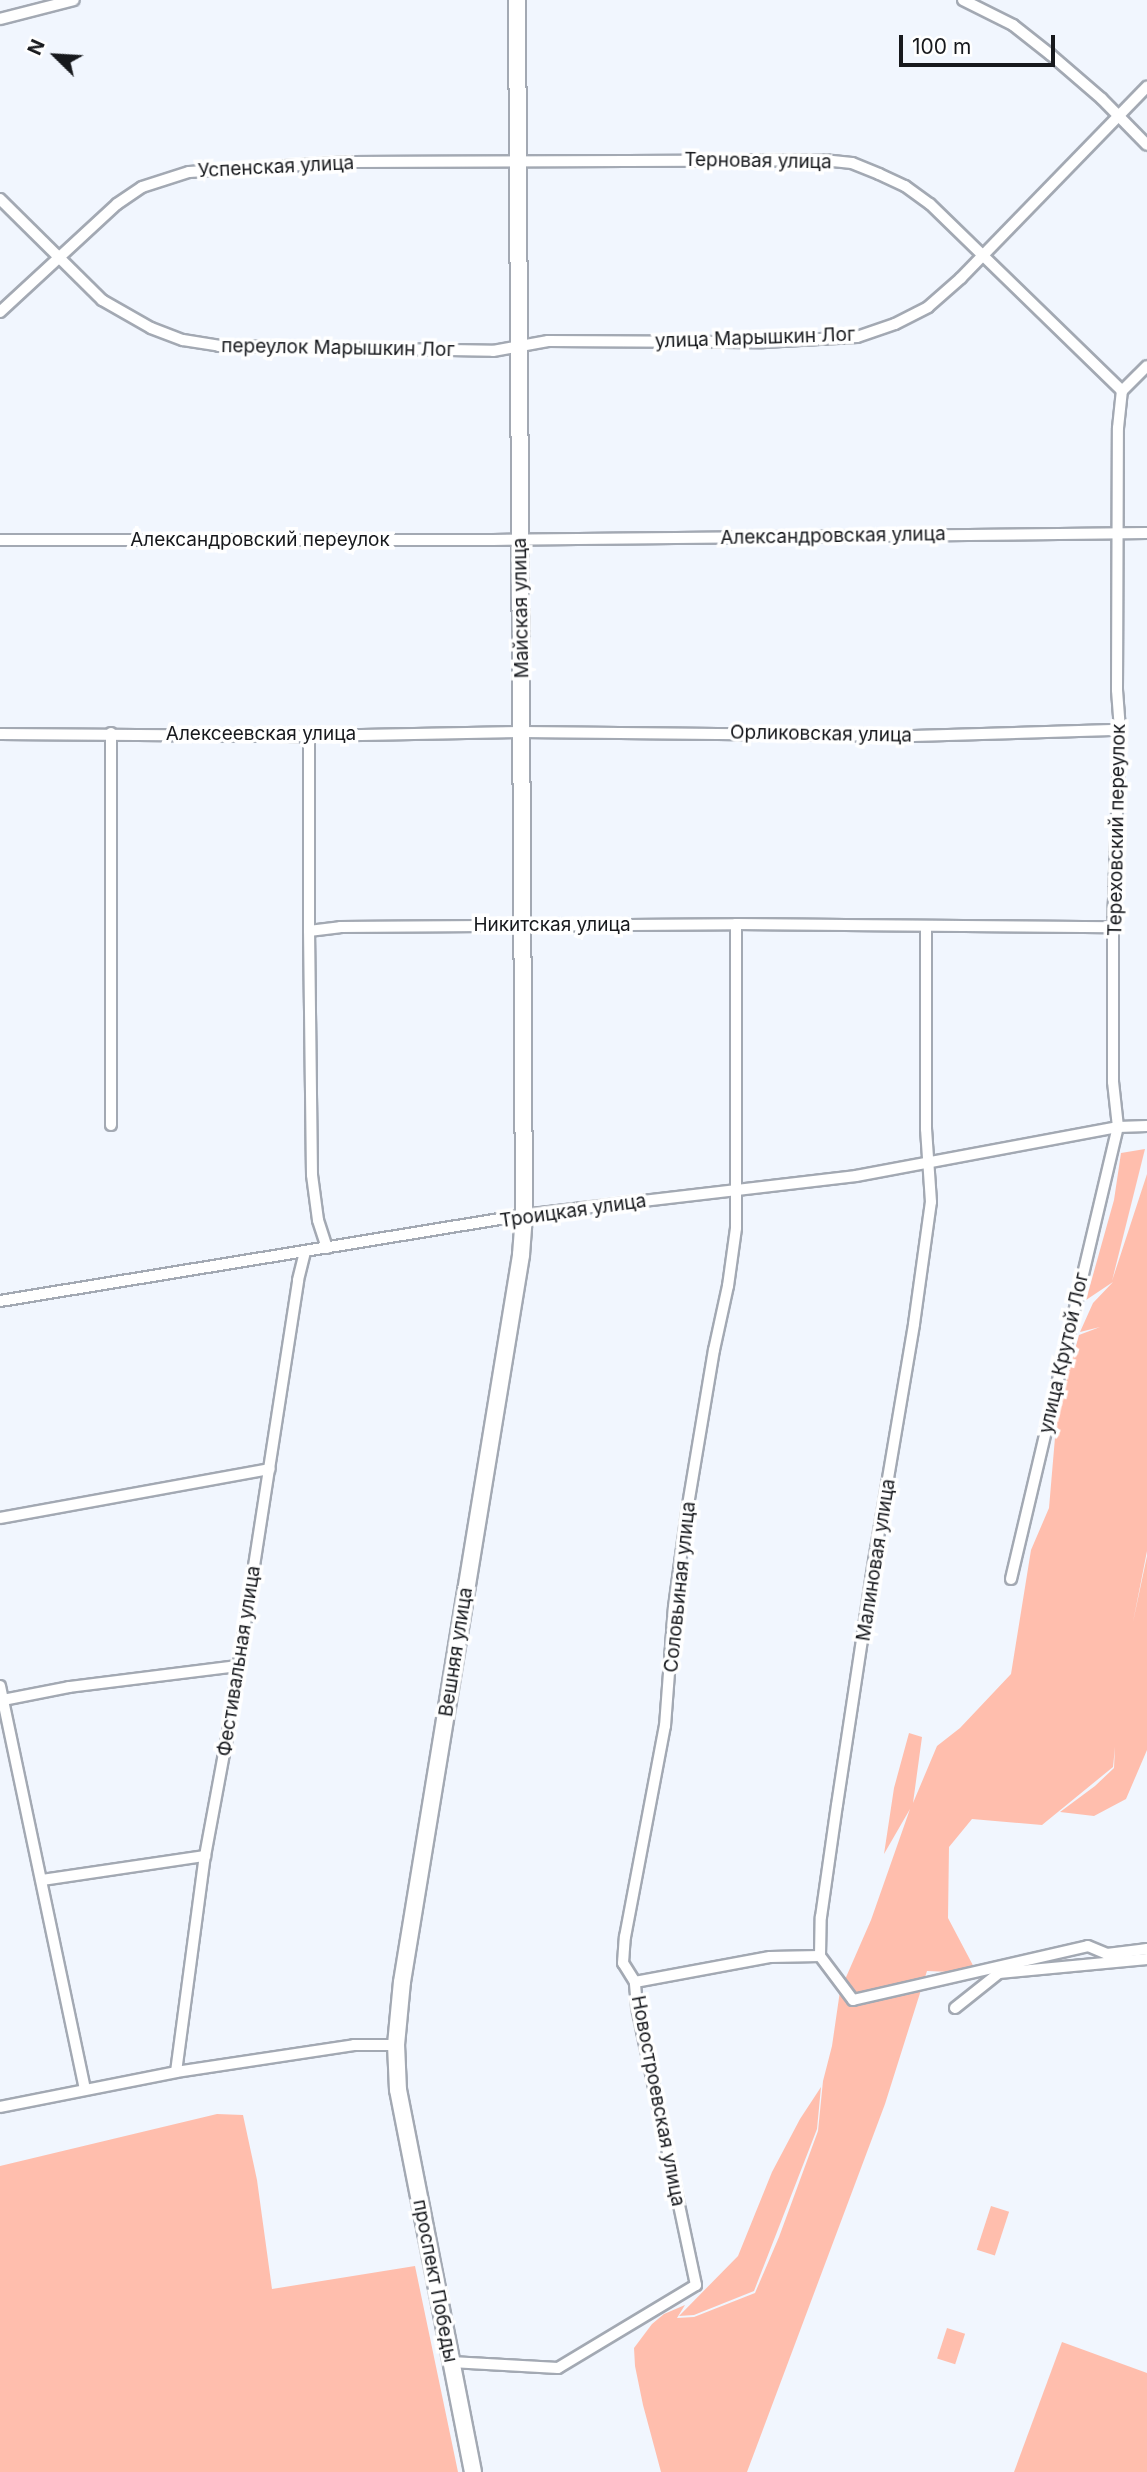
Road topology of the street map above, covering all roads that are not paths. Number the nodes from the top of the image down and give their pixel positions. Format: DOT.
graph roads {
  1 [pos="74,0"];
  2 [pos="517,0"];
  3 [pos="964,0"];
  4 [pos="0,19"];
  5 [pos="1147,87"];
  6 [pos="1119,116"];
  7 [pos="1147,145"];
  8 [pos="518,159"];
  9 [pos="0,199"];
  10 [pos="983,255"];
  11 [pos="57,258"];
  12 [pos="0,312"];
  13 [pos="518,347"];
  14 [pos="1147,366"];
  15 [pos="1122,391"];
  16 [pos="1119,533"];
  17 [pos="1147,533"];
  18 [pos="520,539"];
  19 [pos="0,540"];
  20 [pos="1120,730"];
  21 [pos="522,732"];
  22 [pos="0,733"];
  23 [pos="111,733"];
  24 [pos="309,736"];
  25 [pos="736,924"];
  26 [pos="524,925"];
  27 [pos="926,927"];
  28 [pos="1113,927"];
  29 [pos="309,931"];
  30 [pos="111,1125"];
  31 [pos="1147,1126"];
  32 [pos="1118,1128"];
  33 [pos="929,1165"];
  34 [pos="737,1189"];
  35 [pos="524,1216"];
  36 [pos="327,1248"];
  37 [pos="305,1251"];
  38 [pos="0,1301"];
  39 [pos="270,1469"];
  40 [pos="0,1518"];
  41 [pos="1011,1579"];
  42 [pos="237,1666"];
  43 [pos="0,1686"];
  44 [pos="3,1700"];
  45 [pos="205,1856"];
  46 [pos="42,1880"];
  47 [pos="1147,1949"];
  48 [pos="820,1956"];
  49 [pos="1147,1959"];
  50 [pos="635,1982"];
  51 [pos="956,2008"];
  52 [pos="396,2045"];
  53 [pos="176,2072"];
  54 [pos="85,2089"];
  55 [pos="398,2090"];
  56 [pos="0,2107"];
  57 [pos="451,2362"];
  58 [pos="472,2472"];
  1 -- 4 [label="street"];
  2 -- 8 [label="street, Майская улица"];
  3 -- 6 [label="street"];
  5 -- 6 [label="street, улица Марышкин Лог"];
  6 -- 7 [label="street"];
  6 -- 10 [label="street, улица Марышкин Лог"];
  8 -- 10 [label="street, Терновая улица"];
  8 -- 11 [label="street, Успенская улица"];
  8 -- 13 [label="street, Майская улица"];
  9 -- 11 [label="street, переулок Марышкин Лог"];
  10 -- 13 [label="street, улица Марышкин Лог"];
  10 -- 15 [label="street, Терновая улица"];
  11 -- 12 [label="street, Успенская улица"];
  11 -- 13 [label="street, переулок Марышкин Лог"];
  13 -- 18 [label="street, Майская улица"];
  14 -- 15 [label="street"];
  15 -- 16 [label="street, Тереховский переулок"];
  16 -- 17 [label="street, Александровская улица"];
  16 -- 18 [label="street, Александровская улица"];
  16 -- 20 [label="street, Тереховский переулок"];
  18 -- 19 [label="street, Александровский переулок"];
  18 -- 21 [label="street, Майская улица"];
  20 -- 21 [label="street, Орликовская улица"];
  20 -- 28 [label="street, Тереховский переулок"];
  21 -- 24 [label="street, Алексеевская улица"];
  21 -- 26 [label="street, Майская улица"];
  22 -- 23 [label="street, Алексеевская улица"];
  23 -- 24 [label="street, Алексеевская улица"];
  23 -- 30 [label="street"];
  24 -- 29 [label="street"];
  25 -- 26 [label="street, Никитская улица"];
  25 -- 27 [label="street, Никитская улица"];
  25 -- 34 [label="street, Соловьиная улица"];
  26 -- 29 [label="street, Никитская улица"];
  26 -- 35 [label="street, Майская улица"];
  27 -- 28 [label="street, Никитская улица"];
  27 -- 33 [label="street, Малиновая улица"];
  28 -- 32 [label="street, Тереховский переулок"];
  29 -- 36 [label="street"];
  31 -- 32 [label="street, Троицкая улица"];
  32 -- 33 [label="street, Троицкая улица"];
  32 -- 41 [label="street, улица Крутой Лог"];
  33 -- 34 [label="street, Троицкая улица"];
  33 -- 48 [label="street, Малиновая улица"];
  34 -- 35 [label="street, Троицкая улица"];
  34 -- 50 [label="street, Соловьиная улица"];
  35 -- 36 [label="street, Троицкая улица"];
  35 -- 52 [label="street, Вешняя улица"];
  36 -- 37 [label="street, Троицкая улица"];
  37 -- 38 [label="street, Троицкая улица"];
  37 -- 39 [label="street, Фестивальная улица"];
  39 -- 40 [label="street"];
  39 -- 42 [label="street, Фестивальная улица"];
  42 -- 44 [label="street"];
  42 -- 45 [label="street, Фестивальная улица"];
  43 -- 44 [label="street"];
  44 -- 46 [label="street"];
  45 -- 46 [label="street"];
  45 -- 53 [label="street, Фестивальная улица"];
  46 -- 54 [label="street"];
  47 -- 48 [label="street"];
  48 -- 50 [label="street, Новостроевская улица"];
  49 -- 51 [label="street"];
  50 -- 57 [label="street, Новостроевская улица"];
  52 -- 53 [label="street"];
  52 -- 55 [label="street, Вешняя улица"];
  53 -- 54 [label="street"];
  54 -- 56 [label="street"];
  55 -- 57 [label="street, проспект Победы"];
  57 -- 58 [label="street, проспект Победы"];
}
